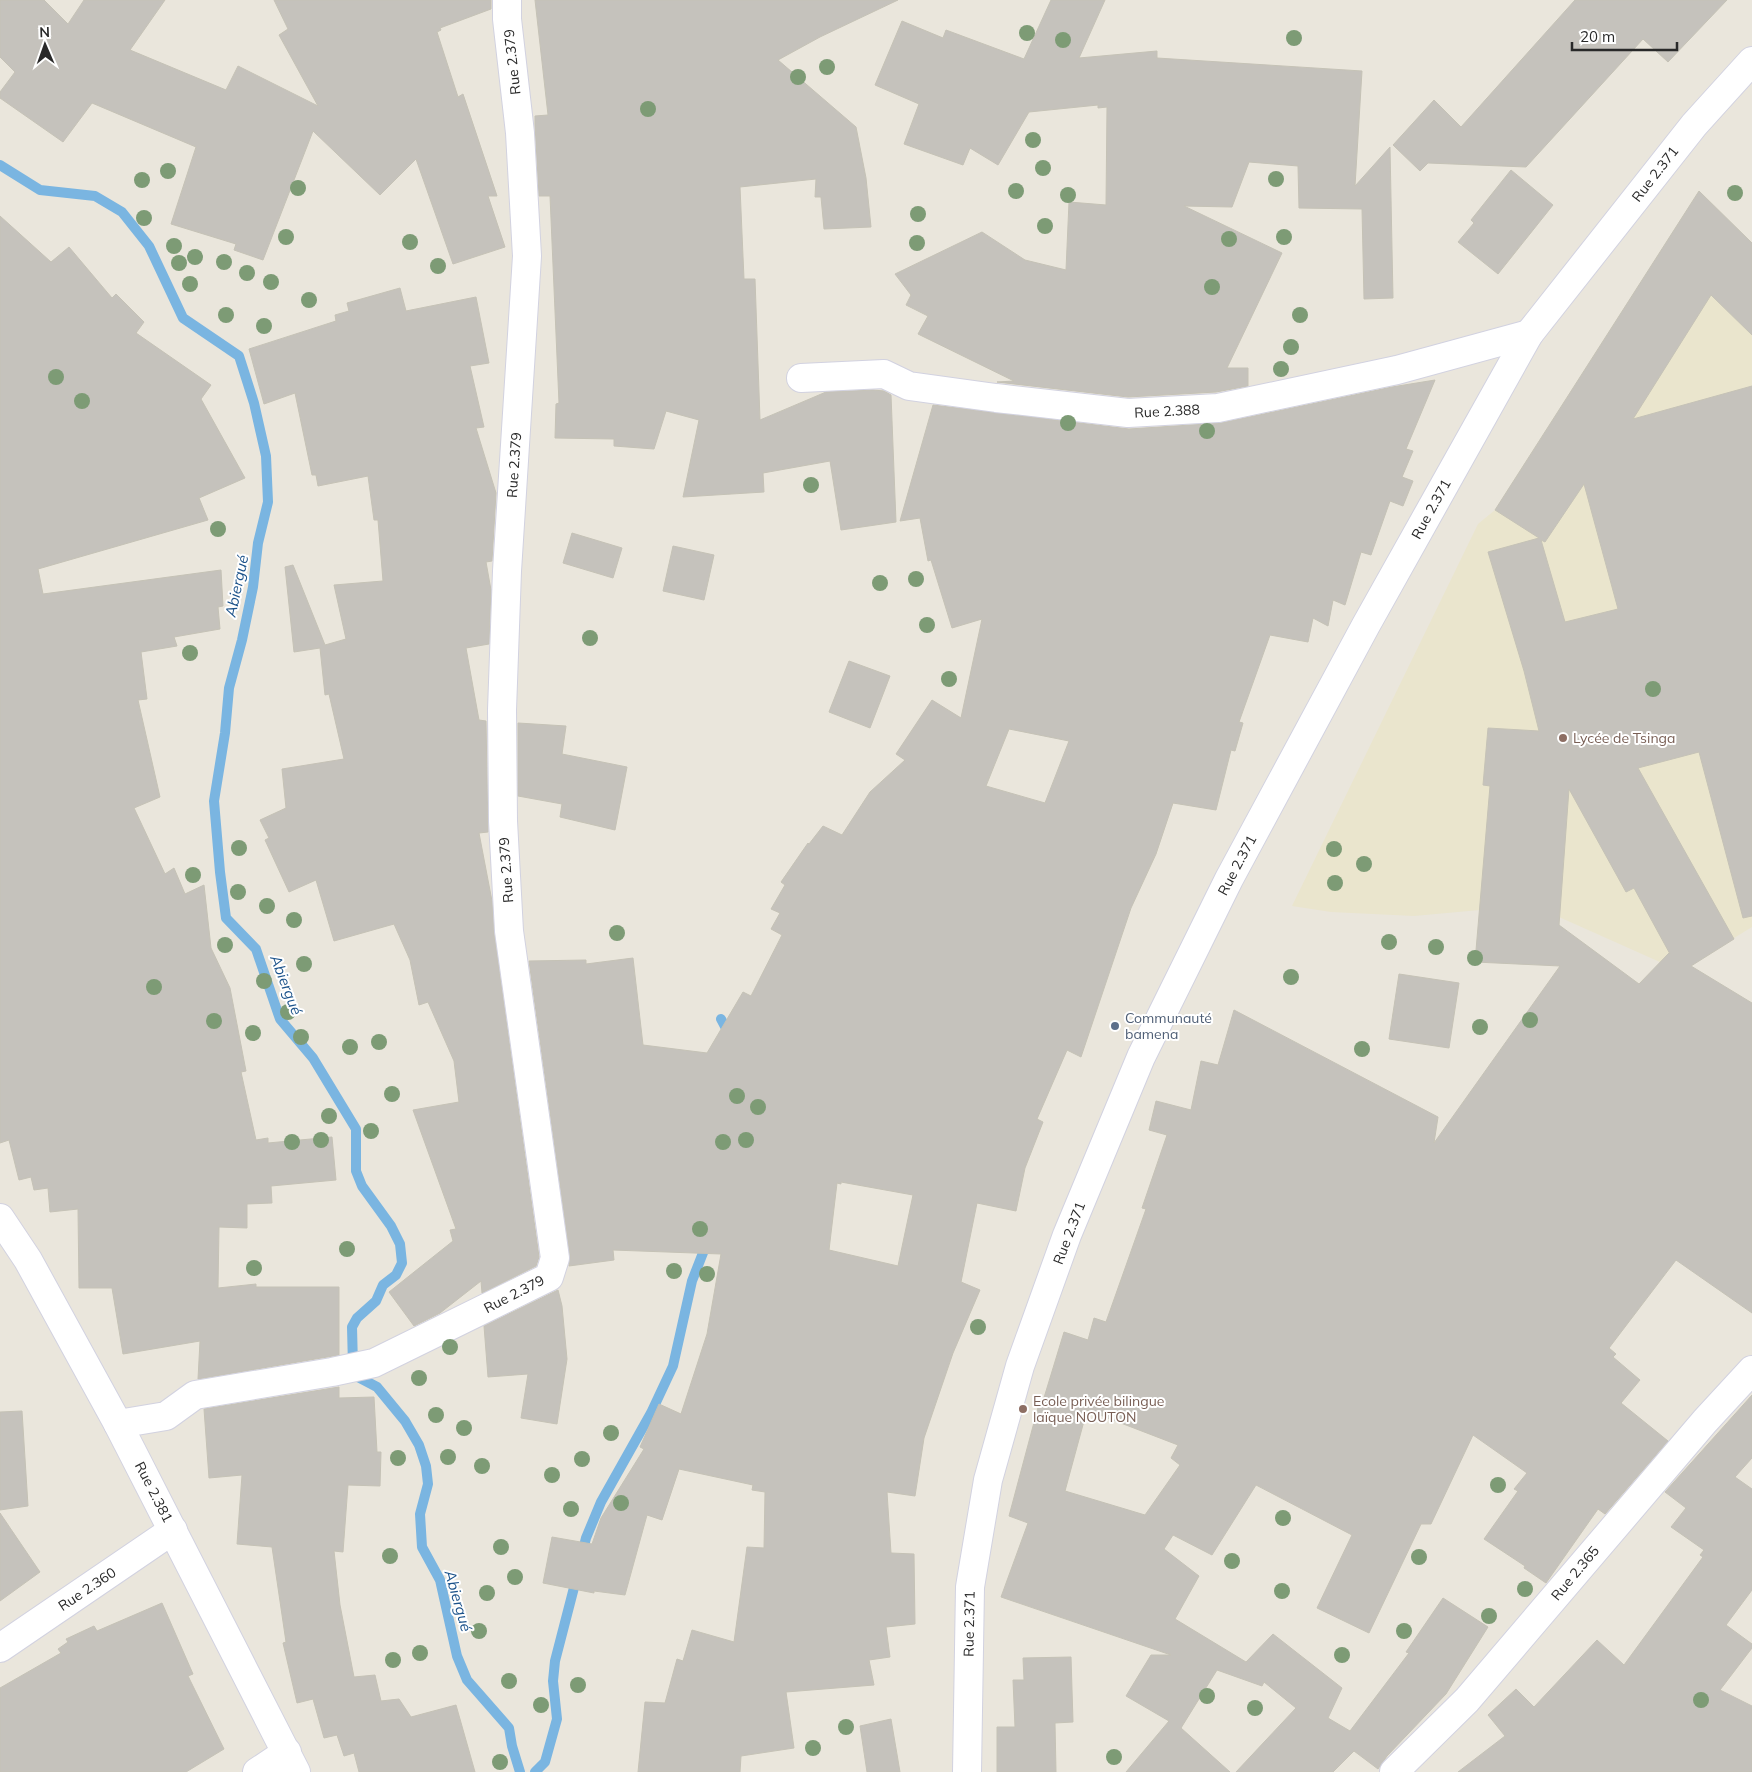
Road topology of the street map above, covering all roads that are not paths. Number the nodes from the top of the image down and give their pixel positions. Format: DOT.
graph roads {
  1 [pos="507,0"];
  2 [pos="1752,61"];
  3 [pos="1529,334"];
  4 [pos="801,378"];
  5 [pos="0,1218"];
  6 [pos="1752,1370"];
  7 [pos="118,1424"];
  8 [pos="173,1530"];
  9 [pos="0,1648"];
  10 [pos="291,1762"];
  11 [pos="257,1772"];
  12 [pos="966,1772"];
  13 [pos="1394,1772"];
  1 -- 7 [label="street, Rue 2.379"];
  2 -- 3 [label="street, Rue 2.371"];
  3 -- 4 [label="street, Rue 2.388"];
  3 -- 12 [label="street, Rue 2.371"];
  5 -- 7 [label="street, Rue 2.381"];
  6 -- 13 [label="street, Rue 2.365"];
  7 -- 8 [label="street, Rue 2.381"];
  8 -- 9 [label="street, Rue 2.360"];
  8 -- 10 [label="street, Rue 2.381"];
  10 -- 11 [label="street"];
}
